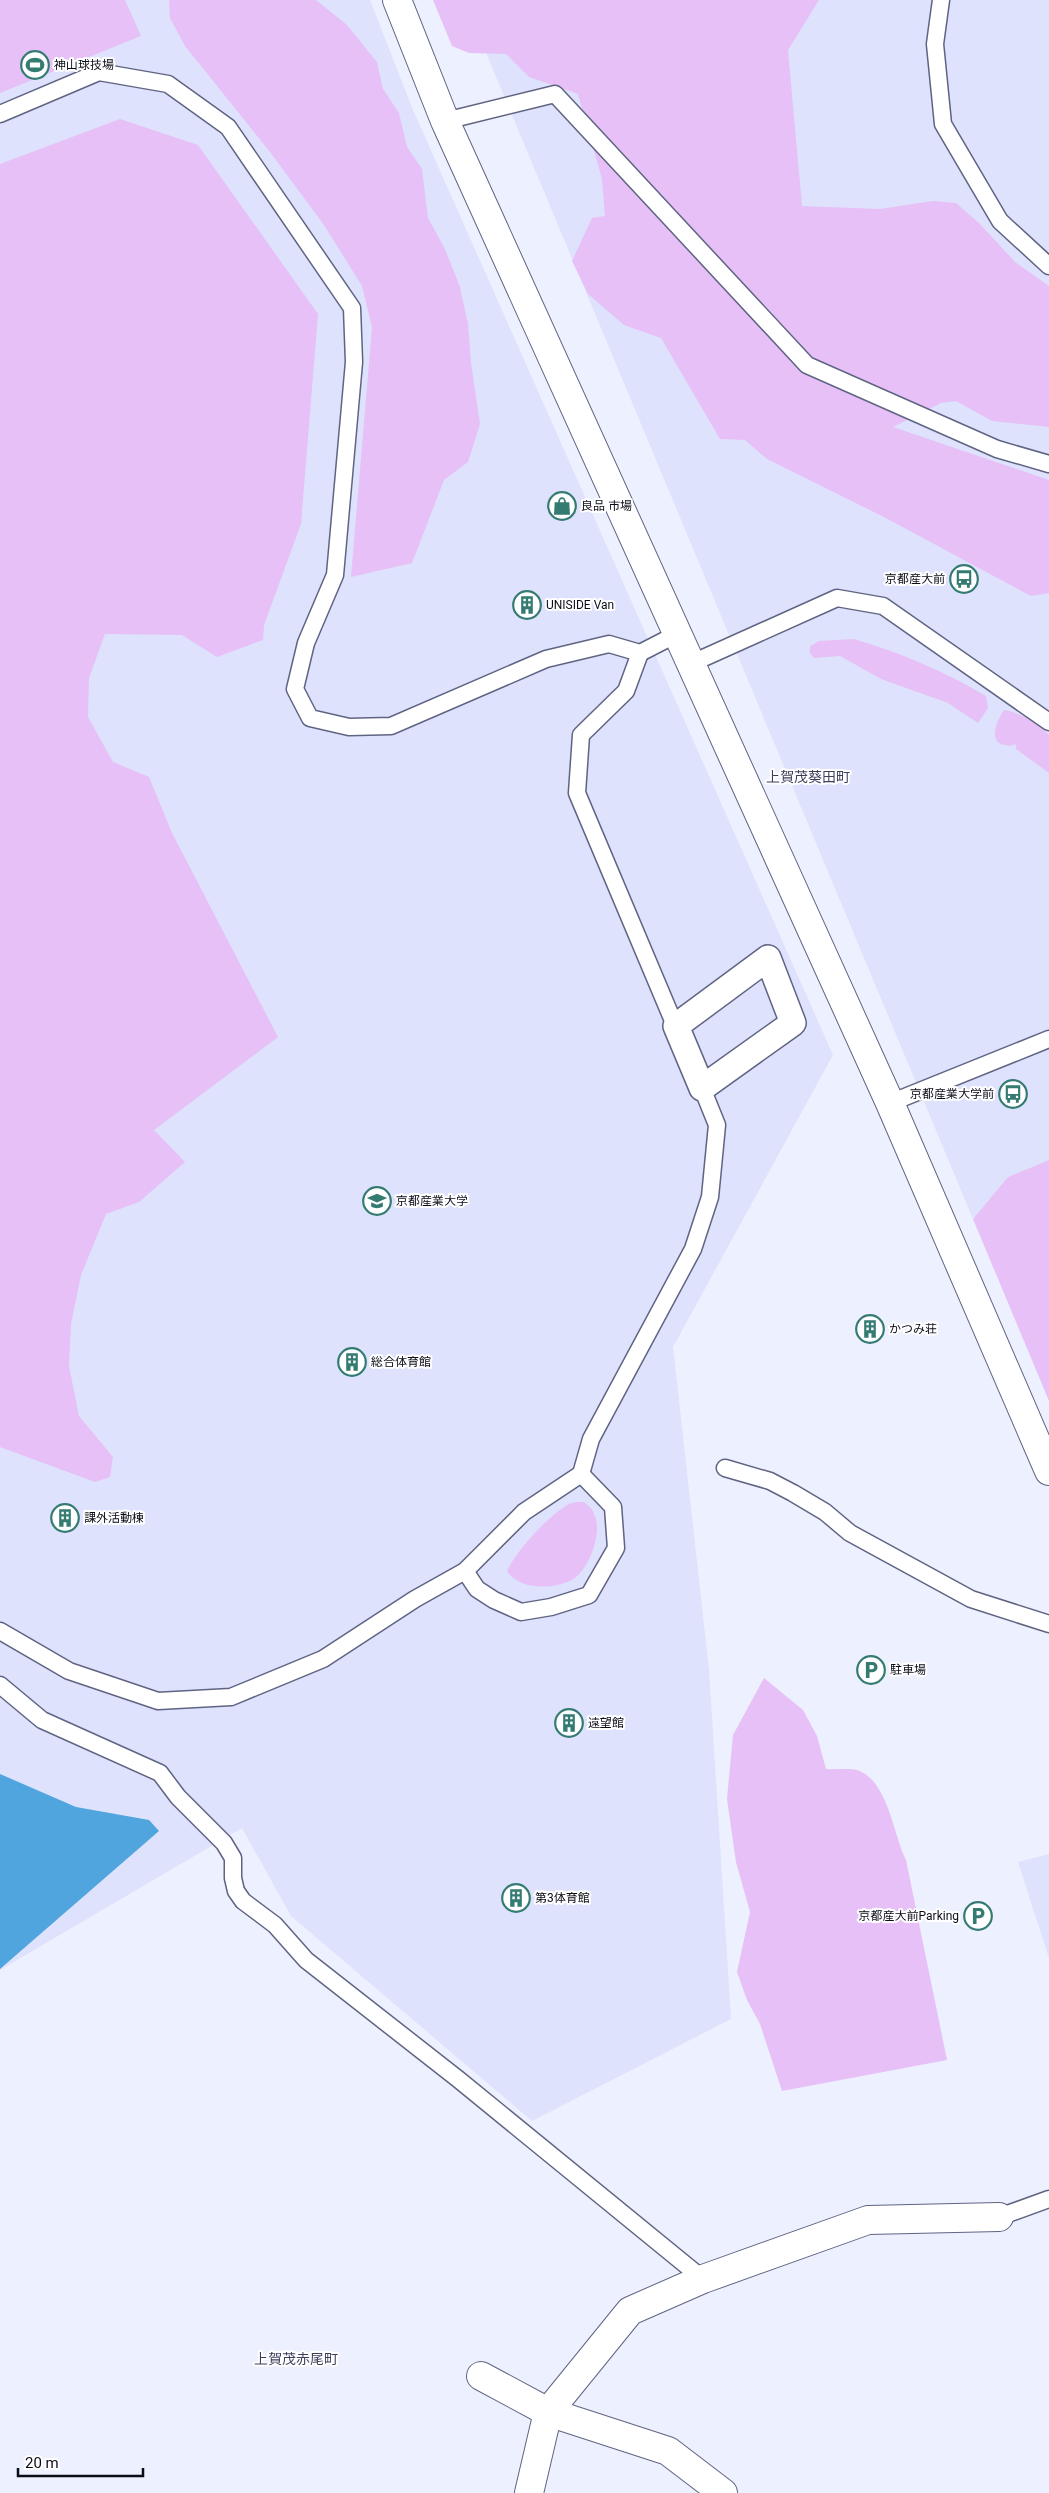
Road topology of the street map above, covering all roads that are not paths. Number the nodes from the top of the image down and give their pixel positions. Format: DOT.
graph roads {
  1 [pos="397,0"];
  2 [pos="941,0"];
  3 [pos="0,114"];
  4 [pos="445,121"];
  5 [pos="1049,266"];
  6 [pos="1049,464"];
  7 [pos="677,634"];
  8 [pos="640,653"];
  9 [pos="690,664"];
  10 [pos="1049,722"];
  11 [pos="676,1026"];
  12 [pos="1049,1039"];
  13 [pos="702,1088"];
  14 [pos="890,1103"];
  15 [pos="725,1468"];
  16 [pos="1049,1471"];
  17 [pos="581,1474"];
  18 [pos="464,1572"];
  19 [pos="1049,1624"];
  20 [pos="0,1631"];
  21 [pos="0,1685"];
  22 [pos="1049,2199"];
  23 [pos="999,2217"];
  24 [pos="703,2279"];
  25 [pos="481,2376"];
  26 [pos="548,2412"];
  27 [pos="529,2493"];
  28 [pos="723,2493"];
  1 -- 4 [label="street"];
  2 -- 5 [label="lane"];
  3 -- 8 [label="lane"];
  4 -- 6 [label="lane"];
  4 -- 7 [label="street"];
  7 -- 8 [label="lane"];
  7 -- 9 [label="street"];
  8 -- 11 [label="lane"];
  9 -- 10 [label="lane"];
  9 -- 14 [label="street"];
  11 -- 13 [label="street"];
  11 -- 13 [label="street"];
  12 -- 14 [label="lane"];
  13 -- 17 [label="lane"];
  14 -- 16 [label="street"];
  15 -- 19 [label="lane"];
  17 -- 18 [label="lane"];
  17 -- 18 [label="lane"];
  18 -- 20 [label="lane"];
  21 -- 24 [label="lane"];
  22 -- 23 [label="lane"];
  23 -- 24 [label="street"];
  24 -- 26 [label="street"];
  25 -- 26 [label="street"];
  26 -- 27 [label="street"];
  26 -- 28 [label="street"];
}
